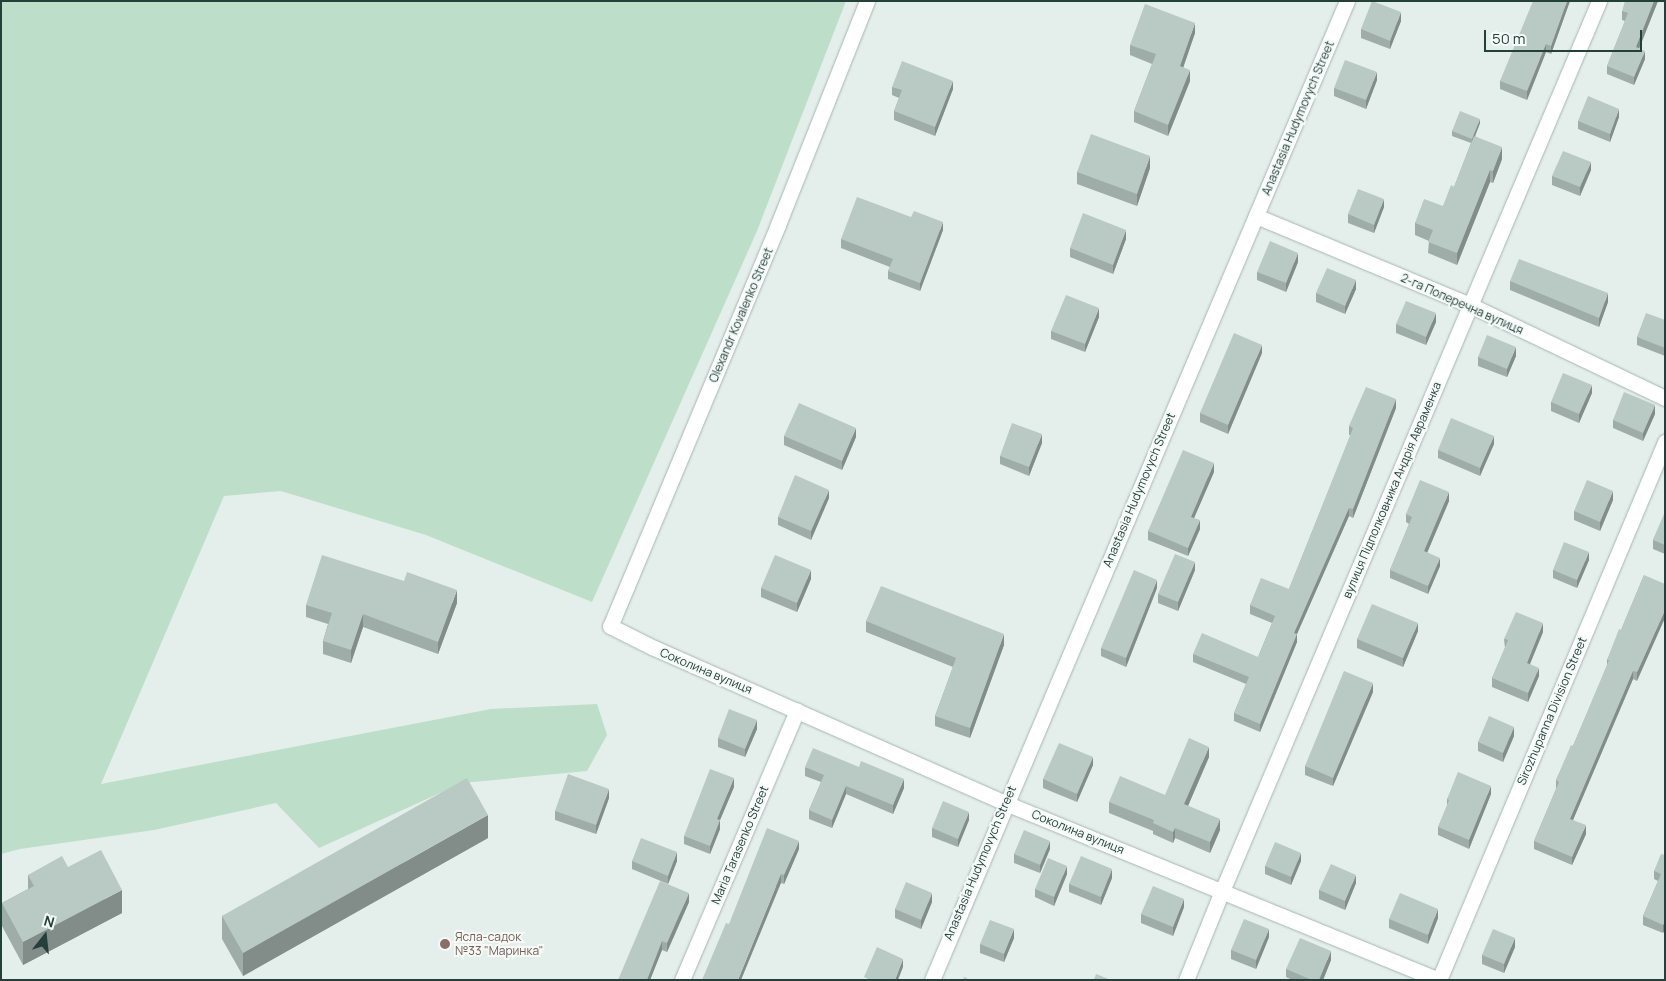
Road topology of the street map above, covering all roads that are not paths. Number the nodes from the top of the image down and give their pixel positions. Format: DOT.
graph roads {
  1 [pos="867,1"];
  2 [pos="1347,1"];
  3 [pos="1599,1"];
  4 [pos="1256,216"];
  5 [pos="1470,305"];
  6 [pos="1665,398"];
  7 [pos="1665,442"];
  8 [pos="610,626"];
  9 [pos="797,710"];
  10 [pos="1005,802"];
  11 [pos="1222,891"];
  12 [pos="682,980"];
  13 [pos="932,980"];
  14 [pos="1186,980"];
  15 [pos="1439,980"];
  1 -- 8 [label="street, Olexandr Kovalenko Street"];
  2 -- 4 [label="street, Anastasia Hudymovych Street"];
  3 -- 5 [label="street, вулиця Підполковника Андрія Авраменка"];
  4 -- 5 [label="street, 2-га Поперечна вулиця"];
  4 -- 10 [label="street, Anastasia Hudymovych Street"];
  5 -- 6 [label="street, 2-га Поперечна вулиця"];
  5 -- 11 [label="street, вулиця Підполковника Андрія Авраменка"];
  7 -- 15 [label="street, Sirozhupanna Division Street"];
  8 -- 9 [label="street, Соколина вулиця"];
  9 -- 10 [label="street, Соколина вулиця"];
  9 -- 12 [label="street, Maria Tarasenko Street"];
  10 -- 11 [label="street, Соколина вулиця"];
  10 -- 13 [label="street, Anastasia Hudymovych Street"];
  11 -- 14 [label="street, вулиця Підполковника Андрія Авраменка"];
  11 -- 15 [label="street, Соколина вулиця"];
}
